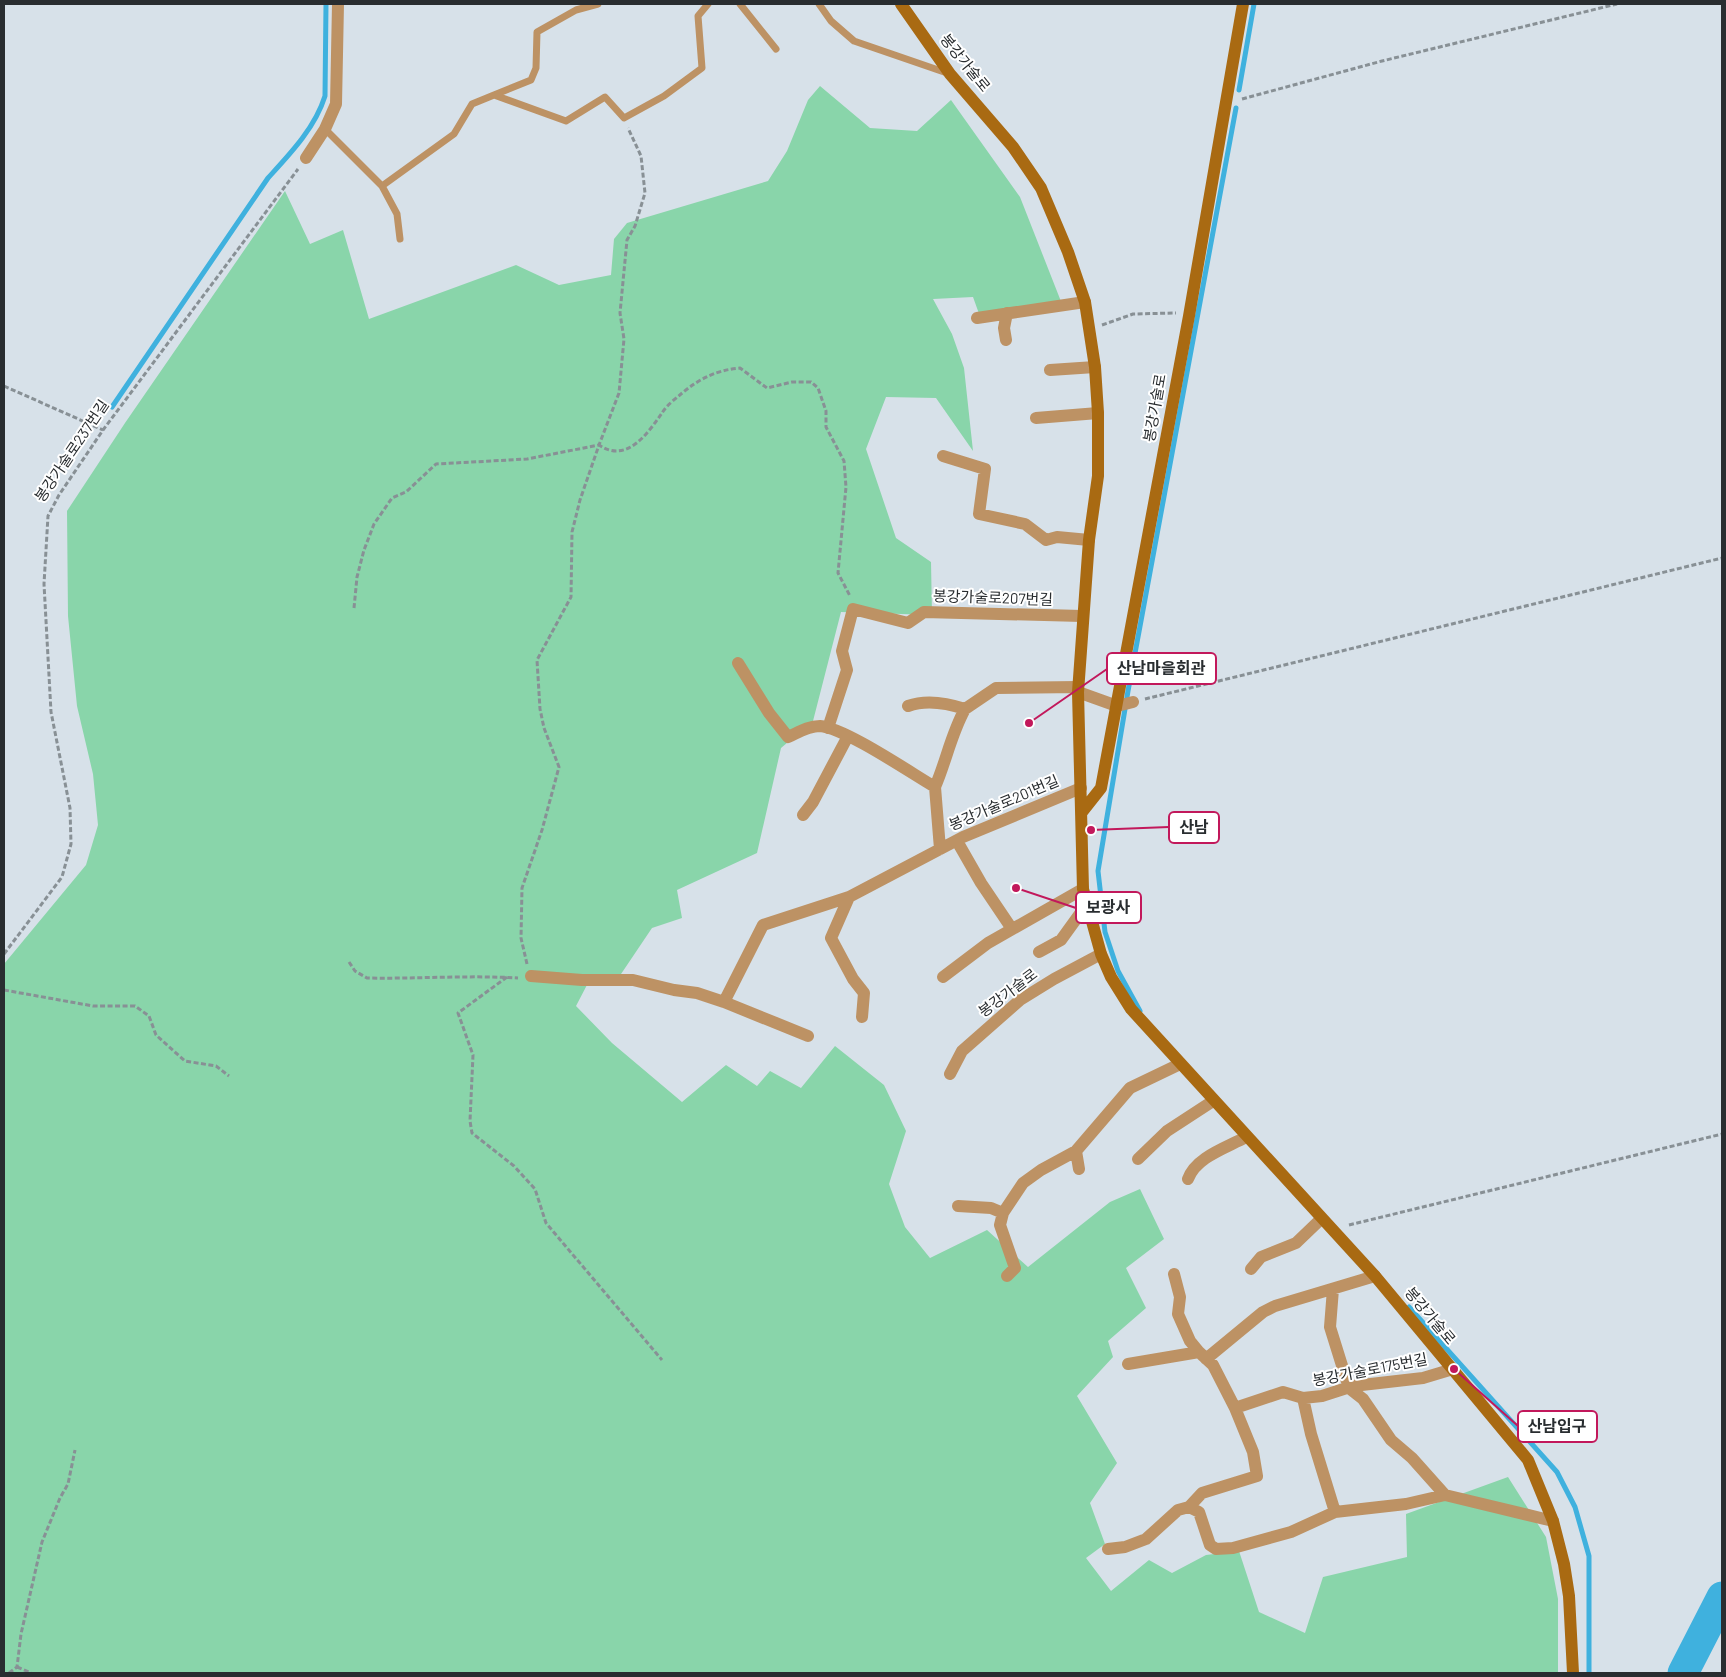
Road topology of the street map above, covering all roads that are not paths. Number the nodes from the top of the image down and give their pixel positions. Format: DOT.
graph roads {
  1 [pos="338,4"];
  2 [pos="598,4"];
  3 [pos="708,4"];
  4 [pos="740,4"];
  5 [pos="819,4"];
  6 [pos="901,4"];
  7 [pos="1243,4"];
  8 [pos="776,49"];
  9 [pos="950,74"];
  10 [pos="494,95"];
  11 [pos="325,129"];
  12 [pos="306,158"];
  13 [pos="382,186"];
  14 [pos="400,239"];
  15 [pos="1086,302"];
  16 [pos="1007,313"];
  17 [pos="977,318"];
  18 [pos="1006,340"];
  19 [pos="1095,367"];
  20 [pos="1050,370"];
  21 [pos="1098,413"];
  22 [pos="1036,418"];
  23 [pos="942,456"];
  24 [pos="1089,540"];
  25 [pos="1082,616"];
  26 [pos="738,663"];
  27 [pos="1078,689"];
  28 [pos="1124,704"];
  29 [pos="908,706"];
  30 [pos="965,709"];
  31 [pos="825,727"];
  32 [pos="848,736"];
  33 [pos="935,787"];
  34 [pos="1081,788"];
  35 [pos="1082,812"];
  36 [pos="803,816"];
  37 [pos="957,841"];
  38 [pos="940,849"];
  39 [pos="1083,889"];
  40 [pos="849,897"];
  41 [pos="1086,904"];
  42 [pos="1012,930"];
  43 [pos="1039,952"];
  44 [pos="1101,954"];
  45 [pos="531,976"];
  46 [pos="942,977"];
  47 [pos="724,1002"];
  48 [pos="862,1017"];
  49 [pos="808,1036"];
  50 [pos="1180,1064"];
  51 [pos="950,1074"];
  52 [pos="1213,1101"];
  53 [pos="1246,1137"];
  54 [pos="1076,1152"];
  55 [pos="1138,1159"];
  56 [pos="1079,1169"];
  57 [pos="1188,1179"];
  58 [pos="958,1206"];
  59 [pos="1003,1213"];
  60 [pos="1321,1219"];
  61 [pos="1251,1269"];
  62 [pos="1174,1274"];
  63 [pos="1007,1276"];
  64 [pos="1375,1276"];
  65 [pos="1333,1289"];
  66 [pos="1202,1355"];
  67 [pos="1128,1364"];
  68 [pos="1453,1369"];
  69 [pos="1349,1388"];
  70 [pos="1303,1398"];
  71 [pos="1235,1408"];
  72 [pos="1444,1496"];
  73 [pos="1189,1506"];
  74 [pos="1335,1512"];
  75 [pos="1553,1521"];
  76 [pos="1108,1549"];
  77 [pos="1573,1673"];
  1 -- 11 [label="street"];
  2 -- 10 [label="lane"];
  3 -- 10 [label="lane"];
  4 -- 8 [label="lane"];
  5 -- 9 [label="lane"];
  6 -- 9 [label="street, 봉강가술로"];
  7 -- 28 [label="street, 봉강가술로"];
  9 -- 15 [label="street, 봉강가술로"];
  10 -- 13 [label="lane"];
  11 -- 12 [label="street"];
  11 -- 13 [label="lane"];
  13 -- 14 [label="lane"];
  15 -- 16 [label="street"];
  15 -- 19 [label="street, 봉강가술로"];
  16 -- 17 [label="street"];
  16 -- 18 [label="street"];
  19 -- 20 [label="street"];
  19 -- 21 [label="street, 봉강가술로"];
  21 -- 22 [label="street"];
  21 -- 24 [label="street, 봉강가술로"];
  23 -- 24 [label="street"];
  24 -- 25 [label="street, 봉강가술로"];
  25 -- 27 [label="street, 봉강가술로"];
  25 -- 31 [label="street, 봉강가술로207번길"];
  26 -- 31 [label="street"];
  27 -- 28 [label="street"];
  27 -- 30 [label="street"];
  27 -- 34 [label="street, 봉강가술로"];
  28 -- 35 [label="street, 봉강가술로"];
  29 -- 30 [label="street"];
  30 -- 33 [label="street"];
  31 -- 32 [label="street"];
  32 -- 33 [label="street"];
  32 -- 36 [label="street"];
  33 -- 38 [label="street, 봉강가술로201번길"];
  34 -- 35 [label="street, 봉강가술로"];
  34 -- 37 [label="street, 봉강가술로201번길"];
  35 -- 39 [label="street, 봉강가술로"];
  37 -- 38 [label="street, 봉강가술로201번길"];
  37 -- 42 [label="street"];
  38 -- 40 [label="street, 봉강가술로201번길"];
  39 -- 41 [label="street, 봉강가술로"];
  39 -- 42 [label="street"];
  40 -- 47 [label="street, 봉강가술로201번길"];
  40 -- 48 [label="street"];
  41 -- 43 [label="street"];
  41 -- 44 [label="street, 봉강가술로"];
  42 -- 46 [label="street"];
  44 -- 50 [label="street, 봉강가술로"];
  44 -- 51 [label="street, 봉강가술로"];
  45 -- 47 [label="street"];
  47 -- 49 [label="street"];
  50 -- 52 [label="street, 봉강가술로"];
  50 -- 54 [label="street"];
  52 -- 53 [label="street, 봉강가술로"];
  52 -- 55 [label="street"];
  53 -- 57 [label="street"];
  53 -- 60 [label="street, 봉강가술로"];
  54 -- 56 [label="street"];
  54 -- 59 [label="street"];
  58 -- 59 [label="street"];
  59 -- 63 [label="street"];
  60 -- 61 [label="street"];
  60 -- 64 [label="street, 봉강가술로"];
  62 -- 66 [label="street"];
  64 -- 65 [label="street"];
  64 -- 68 [label="street, 봉강가술로"];
  65 -- 66 [label="street"];
  65 -- 69 [label="street"];
  66 -- 67 [label="street"];
  66 -- 71 [label="street"];
  68 -- 69 [label="street, 봉강가술로175번길"];
  68 -- 75 [label="street, 봉강가술로"];
  69 -- 70 [label="street, 봉강가술로175번길"];
  69 -- 72 [label="street"];
  70 -- 71 [label="street, 봉강가술로175번길"];
  70 -- 74 [label="street"];
  71 -- 73 [label="street"];
  72 -- 74 [label="street"];
  72 -- 75 [label="street"];
  73 -- 74 [label="street"];
  73 -- 76 [label="street"];
  75 -- 77 [label="street, 봉강가술로"];
}
